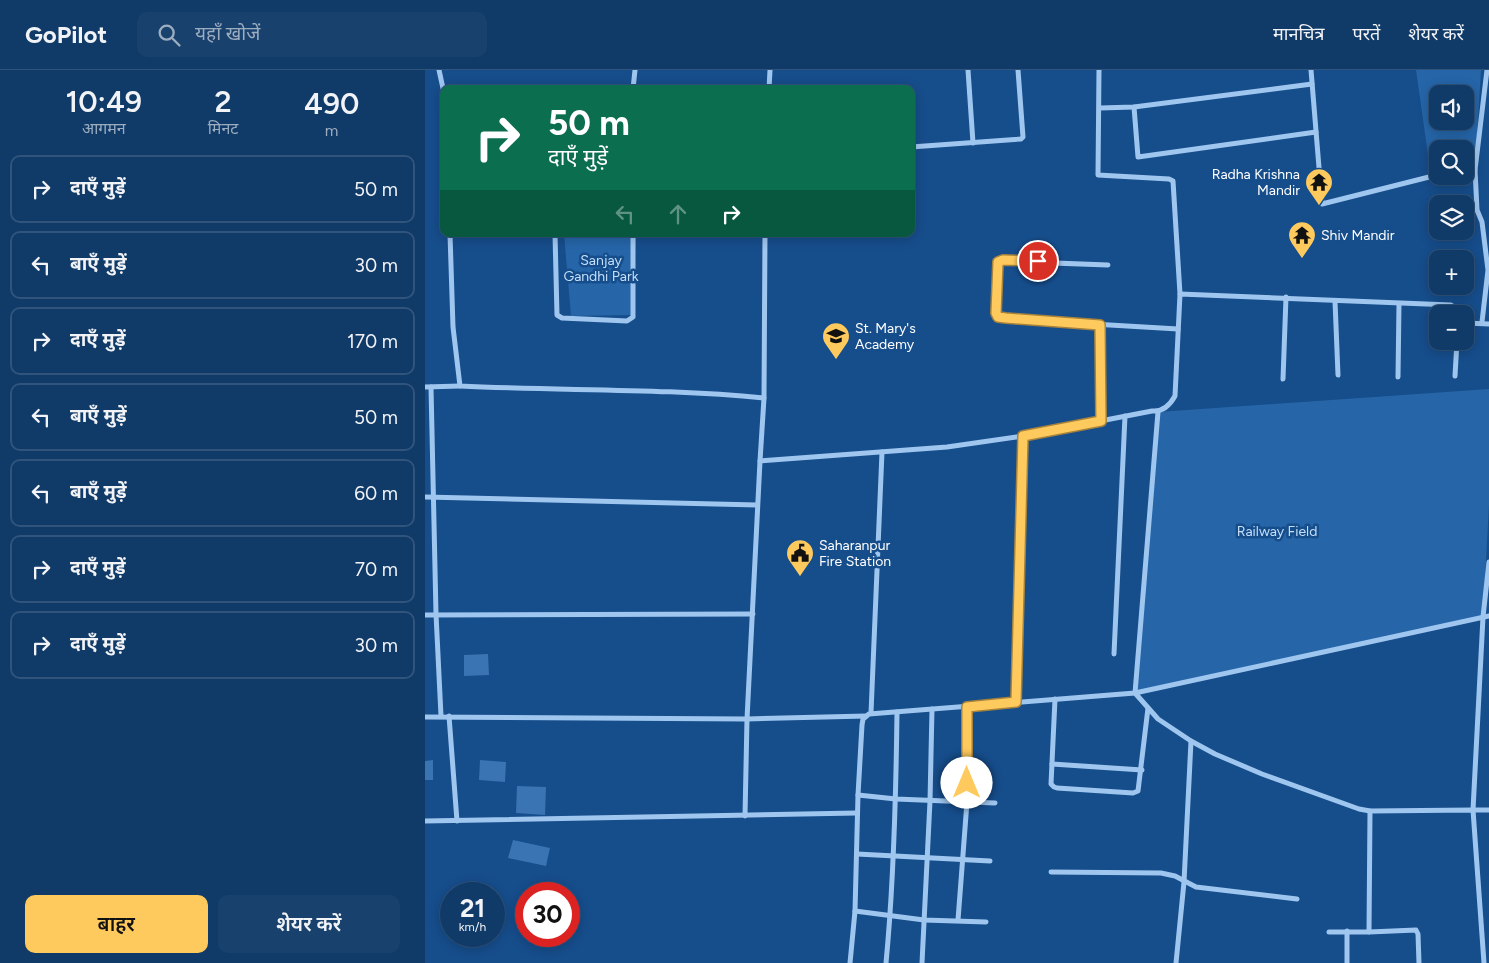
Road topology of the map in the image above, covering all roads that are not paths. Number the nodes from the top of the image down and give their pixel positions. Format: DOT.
graph roads {
  1 [pos="439,70"];
  2 [pos="635,70"];
  3 [pos="770,70"];
  4 [pos="968,70"];
  5 [pos="1018,70"];
  6 [pos="1099,70"];
  7 [pos="1311,70"];
  8 [pos="1487,70"];
  9 [pos="1312,84"];
  10 [pos="442,85"];
  11 [pos="633,85"];
  12 [pos="769,85"];
  13 [pos="1134,106"];
  14 [pos="1100,108"];
  15 [pos="1316,132"];
  16 [pos="973,143"];
  17 [pos="915,146"];
  18 [pos="1475,170"];
  19 [pos="1429,177"];
  20 [pos="450,237"];
  21 [pos="555,237"];
  22 [pos="633,237"];
  23 [pos="765,237"];
  24 [pos="1108,265"];
  25 [pos="1180,294"];
  26 [pos="1286,297"];
  27 [pos="1335,301"];
  28 [pos="1399,304"];
  29 [pos="1451,305"];
  30 [pos="1474,322"];
  31 [pos="1482,322"];
  32 [pos="1489,324"];
  33 [pos="1100,325"];
  34 [pos="1178,329"];
  35 [pos="1456,350"];
  36 [pos="1338,375"];
  37 [pos="1455,376"];
  38 [pos="1397,377"];
  39 [pos="1283,379"];
  40 [pos="460,386"];
  41 [pos="428,387"];
  42 [pos="764,398"];
  43 [pos="1159,412"];
  44 [pos="1125,416"];
  45 [pos="1101,421"];
  46 [pos="1023,436"];
  47 [pos="882,452"];
  48 [pos="760,461"];
  49 [pos="425,497"];
  50 [pos="433,498"];
  51 [pos="757,505"];
  52 [pos="1489,562"];
  53 [pos="425,614"];
  54 [pos="436,614"];
  55 [pos="753,614"];
  56 [pos="1486,617"];
  57 [pos="1115,654"];
  58 [pos="1135,692"];
  59 [pos="1055,699"];
  60 [pos="1016,702"];
  61 [pos="967,707"];
  62 [pos="1148,708"];
  63 [pos="932,710"];
  64 [pos="897,712"];
  65 [pos="869,715"];
  66 [pos="425,716"];
  67 [pos="441,716"];
  68 [pos="449,716"];
  69 [pos="747,719"];
  70 [pos="1191,741"];
  71 [pos="1052,764"];
  72 [pos="1142,770"];
  73 [pos="858,795"];
  74 [pos="896,799"];
  75 [pos="931,800"];
  76 [pos="967,802"];
  77 [pos="995,803"];
  78 [pos="1473,810"];
  79 [pos="1489,810"];
  80 [pos="1369,811"];
  81 [pos="857,813"];
  82 [pos="745,816"];
  83 [pos="425,821"];
  84 [pos="457,821"];
  85 [pos="857,854"];
  86 [pos="893,856"];
  87 [pos="928,859"];
  88 [pos="961,859"];
  89 [pos="990,861"];
  90 [pos="1051,872"];
  91 [pos="1184,882"];
  92 [pos="1297,899"];
  93 [pos="855,911"];
  94 [pos="890,916"];
  95 [pos="924,920"];
  96 [pos="958,920"];
  97 [pos="986,922"];
  98 [pos="1347,931"];
  99 [pos="1329,932"];
  100 [pos="1369,932"];
  101 [pos="850,963"];
  102 [pos="886,963"];
  103 [pos="922,963"];
  104 [pos="1176,963"];
  105 [pos="1347,963"];
  106 [pos="1419,963"];
  107 [pos="1484,963"];
  1 -- 10 [label="street"];
  2 -- 11 [label="street"];
  3 -- 12 [label="street"];
  4 -- 16 [label="street"];
  5 -- 16 [label="street"];
  6 -- 14 [label="street"];
  7 -- 9 [label="street"];
  8 -- 18 [label="street"];
  9 -- 13 [label="street"];
  9 -- 15 [label="street"];
  13 -- 14 [label="street"];
  13 -- 15 [label="street"];
  14 -- 25 [label="street"];
  15 -- 19 [label="street"];
  16 -- 17 [label="street"];
  18 -- 31 [label="street"];
  20 -- 40 [label="street"];
  21 -- 22 [label="street"];
  23 -- 42 [label="street"];
  24 -- 33 [label="street"];
  25 -- 26 [label="street"];
  25 -- 34 [label="street"];
  26 -- 27 [label="street"];
  26 -- 39 [label="street"];
  27 -- 28 [label="street"];
  27 -- 36 [label="street"];
  28 -- 29 [label="street"];
  28 -- 38 [label="street"];
  30 -- 31 [label="street"];
  31 -- 32 [label="street"];
  33 -- 34 [label="street"];
  33 -- 45 [label="street"];
  34 -- 43 [label="street"];
  35 -- 37 [label="street"];
  40 -- 41 [label="street"];
  40 -- 42 [label="street"];
  41 -- 50 [label="street"];
  42 -- 48 [label="street"];
  43 -- 44 [label="street"];
  43 -- 58 [label="street"];
  44 -- 45 [label="street"];
  44 -- 57 [label="street"];
  45 -- 46 [label="street"];
  46 -- 47 [label="street"];
  46 -- 60 [label="street"];
  47 -- 48 [label="street"];
  47 -- 65 [label="street"];
  48 -- 51 [label="street"];
  49 -- 50 [label="street"];
  50 -- 51 [label="street"];
  50 -- 54 [label="street"];
  51 -- 55 [label="street"];
  52 -- 56 [label="street"];
  53 -- 54 [label="street"];
  54 -- 55 [label="street"];
  54 -- 67 [label="street"];
  55 -- 69 [label="street"];
  56 -- 58 [label="street"];
  56 -- 78 [label="street"];
  58 -- 59 [label="street"];
  58 -- 62 [label="street"];
  59 -- 60 [label="street"];
  59 -- 71 [label="street"];
  60 -- 61 [label="street"];
  61 -- 63 [label="street"];
  61 -- 76 [label="street"];
  62 -- 70 [label="street"];
  62 -- 72 [label="street"];
  63 -- 64 [label="street"];
  63 -- 75 [label="street"];
  64 -- 65 [label="street"];
  64 -- 74 [label="street"];
  65 -- 69 [label="street"];
  65 -- 73 [label="street"];
  66 -- 67 [label="street"];
  67 -- 68 [label="street"];
  68 -- 69 [label="street"];
  68 -- 84 [label="street"];
  69 -- 82 [label="street"];
  70 -- 80 [label="street"];
  70 -- 91 [label="street"];
  71 -- 72 [label="street"];
  71 -- 72 [label="street"];
  73 -- 74 [label="street"];
  73 -- 81 [label="street"];
  74 -- 75 [label="street"];
  74 -- 86 [label="street"];
  75 -- 76 [label="street"];
  75 -- 87 [label="street"];
  76 -- 77 [label="street"];
  76 -- 88 [label="street"];
  78 -- 79 [label="street"];
  78 -- 80 [label="street"];
  78 -- 107 [label="street"];
  80 -- 100 [label="street"];
  81 -- 82 [label="street"];
  81 -- 85 [label="street"];
  82 -- 84 [label="street"];
  83 -- 84 [label="street"];
  85 -- 86 [label="street"];
  85 -- 93 [label="street"];
  86 -- 87 [label="street"];
  86 -- 94 [label="street"];
  87 -- 88 [label="street"];
  87 -- 95 [label="street"];
  88 -- 89 [label="street"];
  88 -- 96 [label="street"];
  90 -- 91 [label="street"];
  91 -- 92 [label="street"];
  91 -- 104 [label="street"];
  93 -- 94 [label="street"];
  93 -- 101 [label="street"];
  94 -- 95 [label="street"];
  94 -- 102 [label="street"];
  95 -- 96 [label="street"];
  95 -- 103 [label="street"];
  96 -- 97 [label="street"];
  98 -- 99 [label="street"];
  98 -- 100 [label="street"];
  98 -- 105 [label="street"];
  100 -- 106 [label="street"];
}
